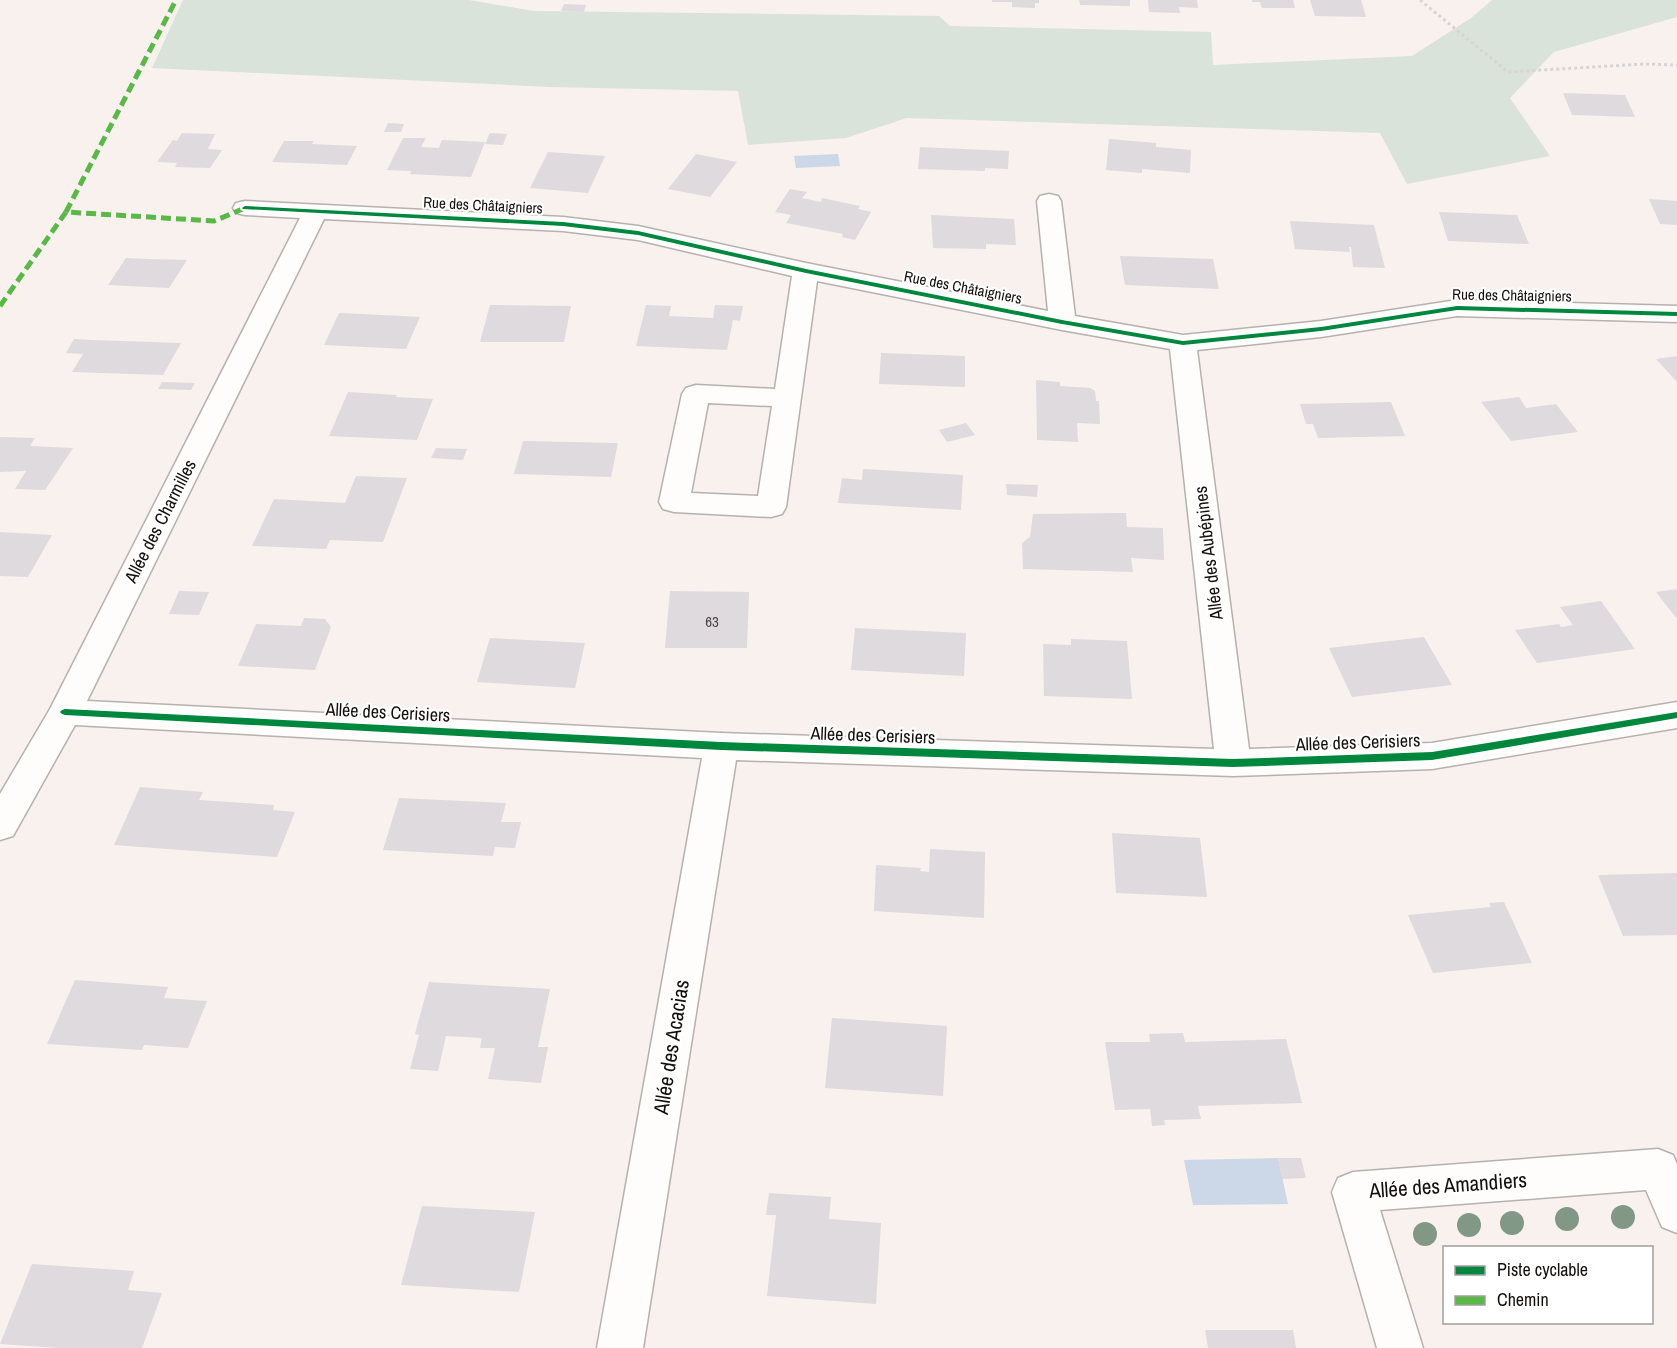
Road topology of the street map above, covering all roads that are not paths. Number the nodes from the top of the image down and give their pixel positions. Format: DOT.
graph roads {
  1 [pos="1049,201"];
  2 [pos="245,208"];
  3 [pos="315,213"];
  4 [pos="806,271"];
  5 [pos="1677,314"];
  6 [pos="1062,322"];
  7 [pos="1183,343"];
  8 [pos="787,398"];
  9 [pos="65,712"];
  10 [pos="1677,715"];
  11 [pos="721,746"];
  12 [pos="1233,763"];
  13 [pos="0,826"];
  14 [pos="1677,1213"];
  15 [pos="620,1348"];
  16 [pos="1400,1348"];
  1 -- 6 [label="street"];
  2 -- 3 [label="street, Rue des Châtaigniers"];
  3 -- 4 [label="street, Rue des Châtaigniers"];
  3 -- 9 [label="street, Allée des Charmilles"];
  4 -- 6 [label="street, Rue des Châtaigniers"];
  4 -- 8 [label="street"];
  5 -- 7 [label="street, Rue des Châtaigniers"];
  6 -- 7 [label="street, Rue des Châtaigniers"];
  7 -- 12 [label="street, Allée des Aubépines"];
  8 -- 8 [label="street"];
  9 -- 11 [label="street, Allée des Cerisiers"];
  9 -- 13 [label="street, Allée des Charmilles"];
  10 -- 12 [label="street, Allée des Cerisiers"];
  11 -- 12 [label="street, Allée des Cerisiers"];
  11 -- 15 [label="street, Allée des Acacias"];
  14 -- 16 [label="street, Allée des Amandiers"];
}
